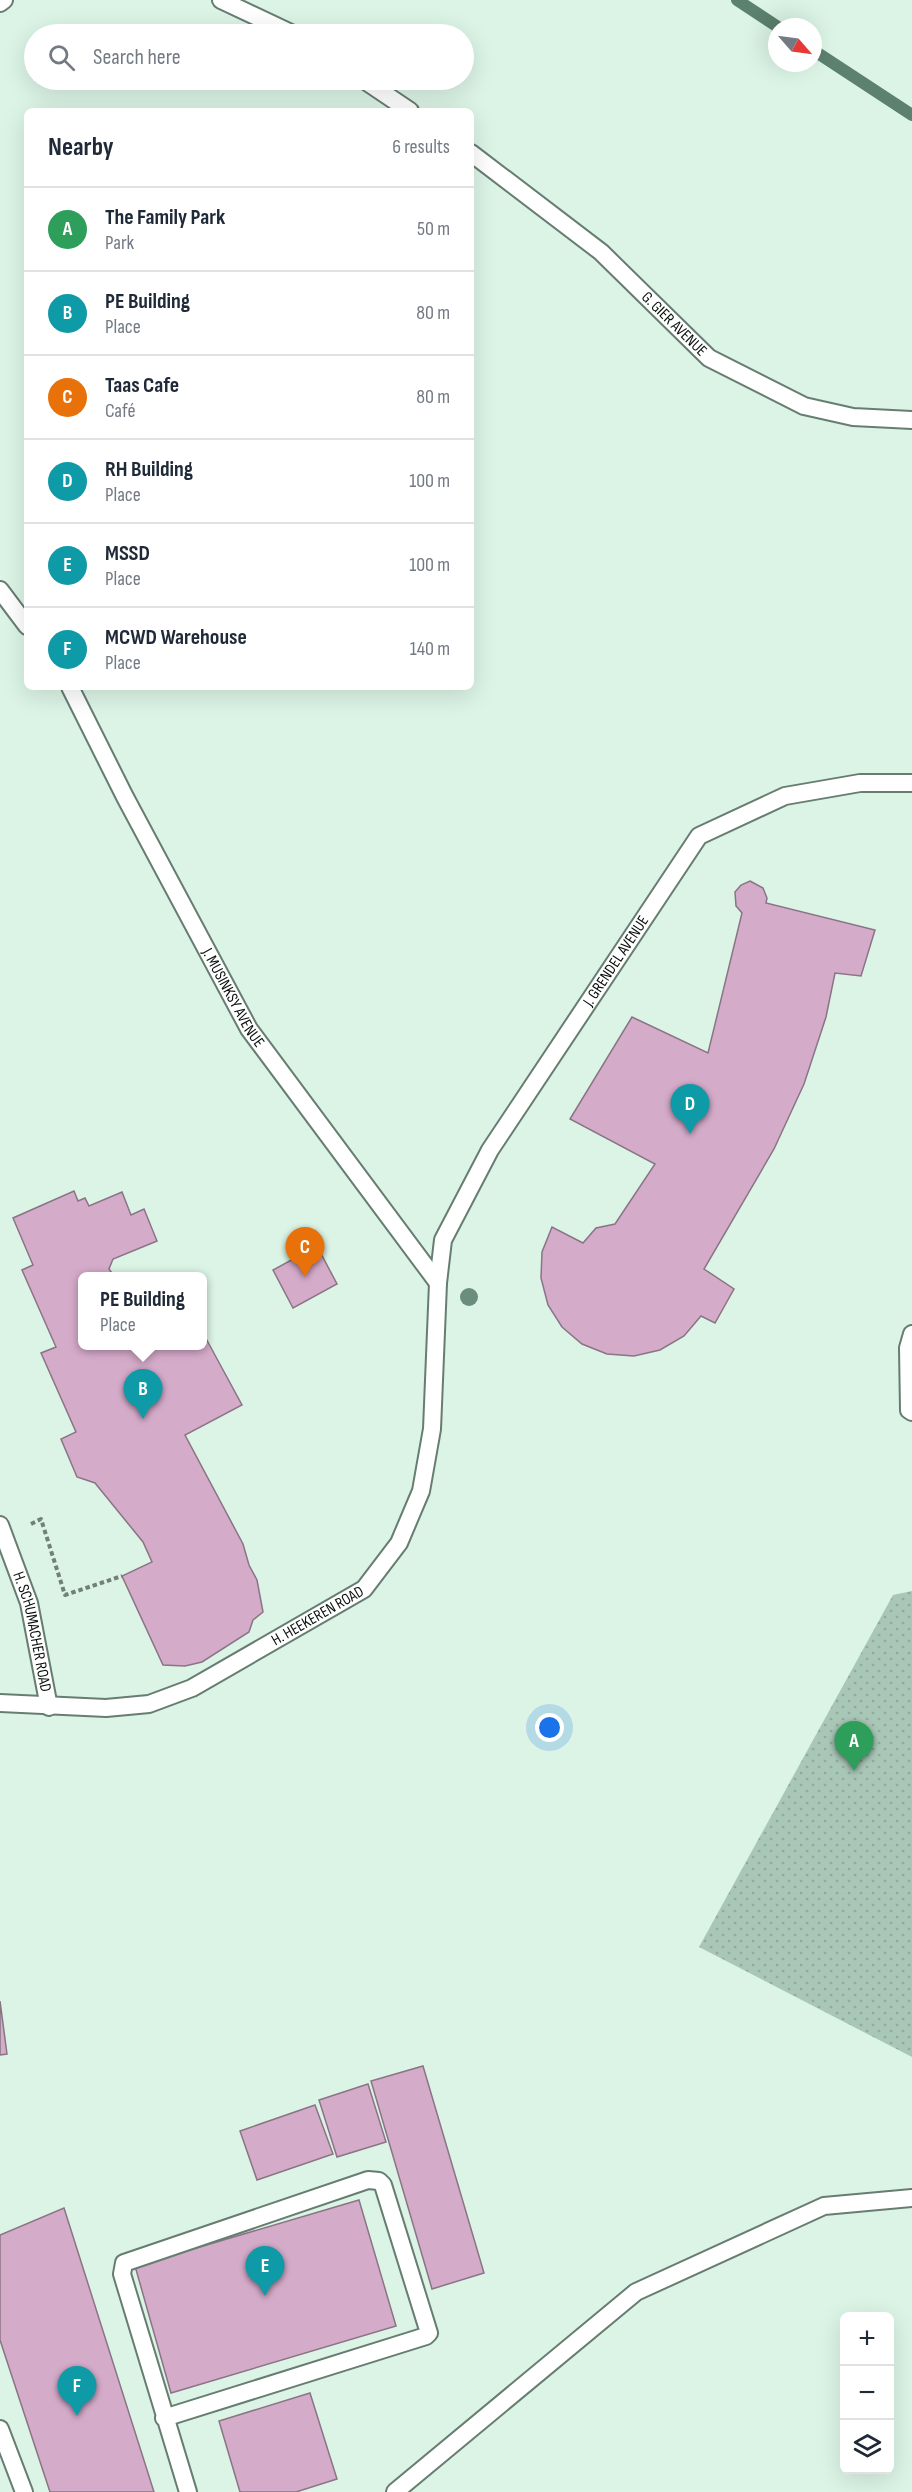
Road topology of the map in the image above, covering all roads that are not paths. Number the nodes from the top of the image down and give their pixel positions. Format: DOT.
graph roads {
  1 [pos="4,0"];
  2 [pos="221,0"];
  3 [pos="0,3"];
  4 [pos="272,24"];
  5 [pos="379,90"];
  6 [pos="406,108"];
  7 [pos="474,155"];
  8 [pos="912,420"];
  9 [pos="0,590"];
  10 [pos="24,622"];
  11 [pos="72,690"];
  12 [pos="912,783"];
  13 [pos="438,1283"];
  14 [pos="912,1334"];
  15 [pos="912,1412"];
  16 [pos="0,1525"];
  17 [pos="0,1703"];
  18 [pos="49,1707"];
  19 [pos="912,2198"];
  20 [pos="164,2418"];
  21 [pos="0,2429"];
  22 [pos="24,2492"];
  23 [pos="188,2492"];
  24 [pos="395,2492"];
  1 -- 3 [label="lane"];
  2 -- 4 [label="lane"];
  5 -- 6 [label="lane"];
  7 -- 8 [label="lane, G. GIER AVENUE"];
  9 -- 10 [label="lane"];
  11 -- 13 [label="lane, J. MUSINKSY AVENUE"];
  12 -- 13 [label="lane, J. GRENDEL AVENUE"];
  13 -- 18 [label="lane, H. HEEKEREN ROAD"];
  14 -- 15 [label="lane"];
  16 -- 18 [label="lane, H. SCHUMACHER ROAD"];
  17 -- 18 [label="lane, H. HEEKEREN ROAD"];
  19 -- 24 [label="lane"];
  20 -- 20 [label="lane"];
  20 -- 23 [label="lane"];
  21 -- 22 [label="lane"];
}
